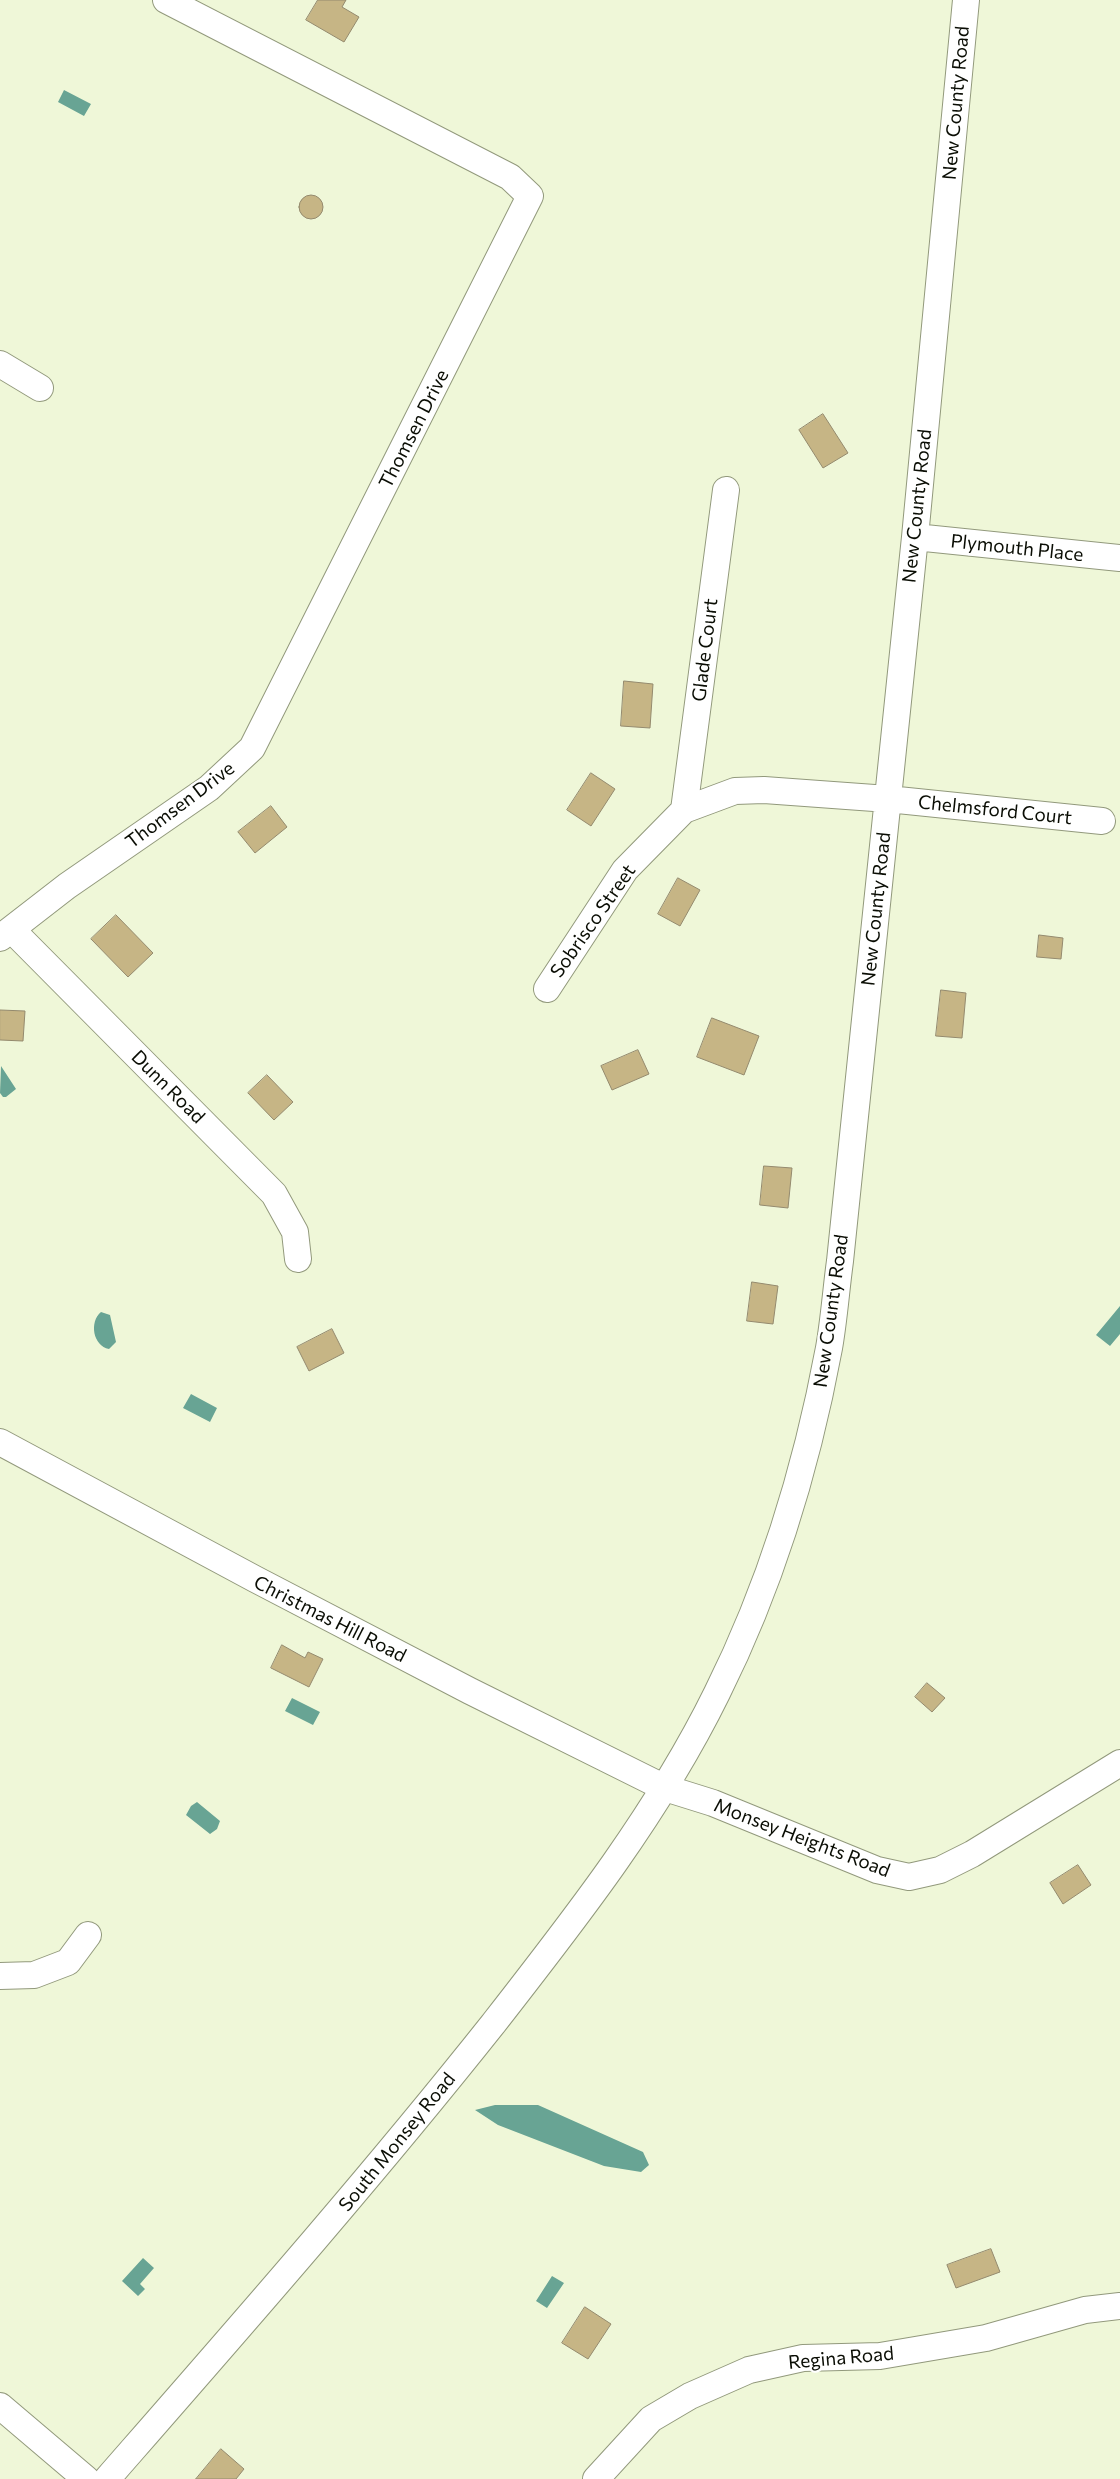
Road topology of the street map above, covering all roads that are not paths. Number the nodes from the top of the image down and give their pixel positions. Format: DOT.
graph roads {
  1 [pos="166,0"];
  2 [pos="966,0"];
  3 [pos="0,364"];
  4 [pos="40,388"];
  5 [pos="726,490"];
  6 [pos="915,537"];
  7 [pos="1120,558"];
  8 [pos="888,798"];
  9 [pos="684,810"];
  10 [pos="1102,821"];
  11 [pos="6,934"];
  12 [pos="547,989"];
  13 [pos="298,1260"];
  14 [pos="0,1442"];
  15 [pos="1120,1763"];
  16 [pos="665,1788"];
  17 [pos="88,1936"];
  18 [pos="0,1976"];
  19 [pos="1120,2306"];
  20 [pos="0,2406"];
  21 [pos="86,2479"];
  22 [pos="107,2479"];
  23 [pos="596,2479"];
  1 -- 11 [label="street, Thomsen Drive"];
  2 -- 6 [label="street, New County Road"];
  3 -- 4 [label="street"];
  5 -- 9 [label="street, Glade Court"];
  6 -- 7 [label="street, Plymouth Place"];
  6 -- 8 [label="street, New County Road"];
  8 -- 9 [label="street, Sobrisco Street"];
  8 -- 10 [label="street, Chelmsford Court"];
  8 -- 16 [label="street, New County Road"];
  9 -- 12 [label="street, Sobrisco Street"];
  11 -- 13 [label="street, Dunn Road"];
  14 -- 16 [label="street, Christmas Hill Road"];
  15 -- 16 [label="street, Monsey Heights Road"];
  16 -- 22 [label="street, South Monsey Road"];
  17 -- 18 [label="street"];
  19 -- 23 [label="street, Regina Road"];
  20 -- 21 [label="street"];
}
